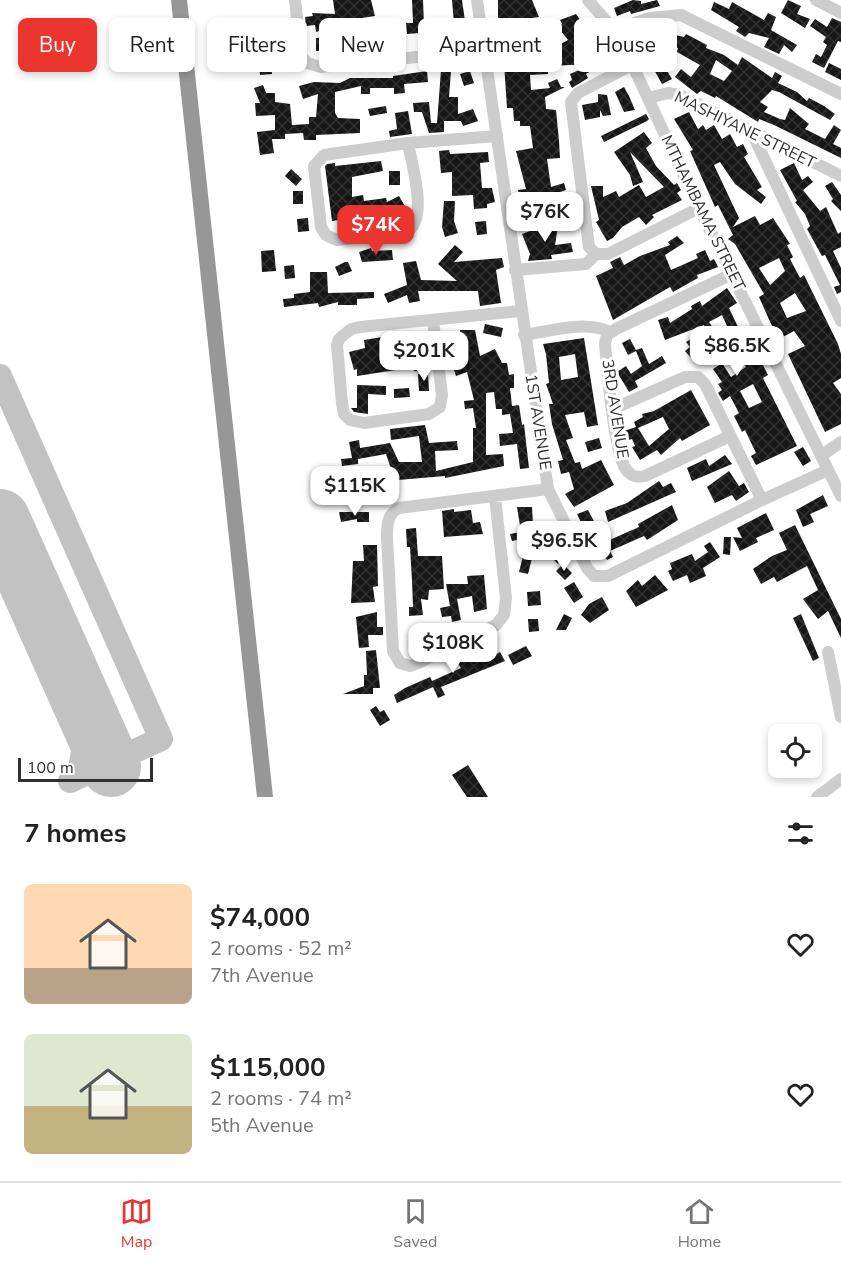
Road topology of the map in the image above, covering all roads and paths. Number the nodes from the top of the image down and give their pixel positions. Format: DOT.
graph roads {
  1 [pos="179,0"];
  2 [pos="295,0"];
  3 [pos="477,0"];
  4 [pos="588,0"];
  5 [pos="816,0"];
  6 [pos="841,12"];
  7 [pos="480,18"];
  8 [pos="604,18"];
  9 [pos="649,18"];
  10 [pos="418,57"];
  11 [pos="487,72"];
  12 [pos="619,72"];
  13 [pos="636,72"];
  14 [pos="841,94"];
  15 [pos="648,98"];
  16 [pos="752,131"];
  17 [pos="497,136"];
  18 [pos="408,143"];
  19 [pos="841,176"];
  20 [pos="699,208"];
  21 [pos="596,254"];
  22 [pos="515,270"];
  23 [pos="732,274"];
  24 [pos="521,311"];
  25 [pos="433,320"];
  26 [pos="841,321"];
  27 [pos="610,332"];
  28 [pos="524,335"];
  29 [pos="613,409"];
  30 [pos="730,436"];
  31 [pos="841,442"];
  32 [pos="821,456"];
  33 [pos="828,470"];
  34 [pos="548,489"];
  35 [pos="495,496"];
  36 [pos="841,496"];
  37 [pos="762,500"];
  38 [pos="828,652"];
  39 [pos="841,717"];
  40 [pos="841,779"];
  41 [pos="265,797"];
  42 [pos="817,797"];
  1 -- 41 [label="highway"];
  2 -- 10 [label="street"];
  3 -- 7 [label="street, 1ST AVENUE"];
  4 -- 8 [label="street, MTHAMBAMA STREET"];
  5 -- 6 [label="street"];
  9 -- 14 [label="street"];
  11 -- 17 [label="street, 1ST AVENUE"];
  12 -- 21 [label="street"];
  13 -- 15 [label="street, MTHAMBAMA STREET"];
  15 -- 16 [label="street, MASHIYANE STREET"];
  15 -- 20 [label="street, MTHAMBAMA STREET"];
  16 -- 19 [label="street, MASHIYANE STREET"];
  16 -- 26 [label="street"];
  17 -- 18 [label="street"];
  17 -- 22 [label="street, 1ST AVENUE"];
  18 -- 18 [label="street"];
  20 -- 21 [label="street"];
  20 -- 23 [label="street, MTHAMBAMA STREET"];
  21 -- 22 [label="street"];
  22 -- 24 [label="street, 1ST AVENUE"];
  23 -- 27 [label="street"];
  23 -- 32 [label="street, MTHAMBAMA STREET"];
  24 -- 25 [label="street"];
  24 -- 28 [label="street, 1ST AVENUE"];
  25 -- 25 [label="street"];
  27 -- 28 [label="street"];
  27 -- 29 [label="street, 3RD AVENUE"];
  28 -- 34 [label="street, 1ST AVENUE"];
  29 -- 30 [label="street"];
  29 -- 30 [label="street, 3RD AVENUE"];
  30 -- 37 [label="street"];
  31 -- 32 [label="street"];
  32 -- 33 [label="street, MTHAMBAMA STREET"];
  33 -- 36 [label="street, MTHAMBAMA STREET"];
  33 -- 37 [label="street, 1ST AVENUE"];
  34 -- 35 [label="street"];
  34 -- 37 [label="street, 1ST AVENUE"];
  35 -- 35 [label="street"];
  38 -- 39 [label="street"];
  40 -- 42 [label="street"];
}
